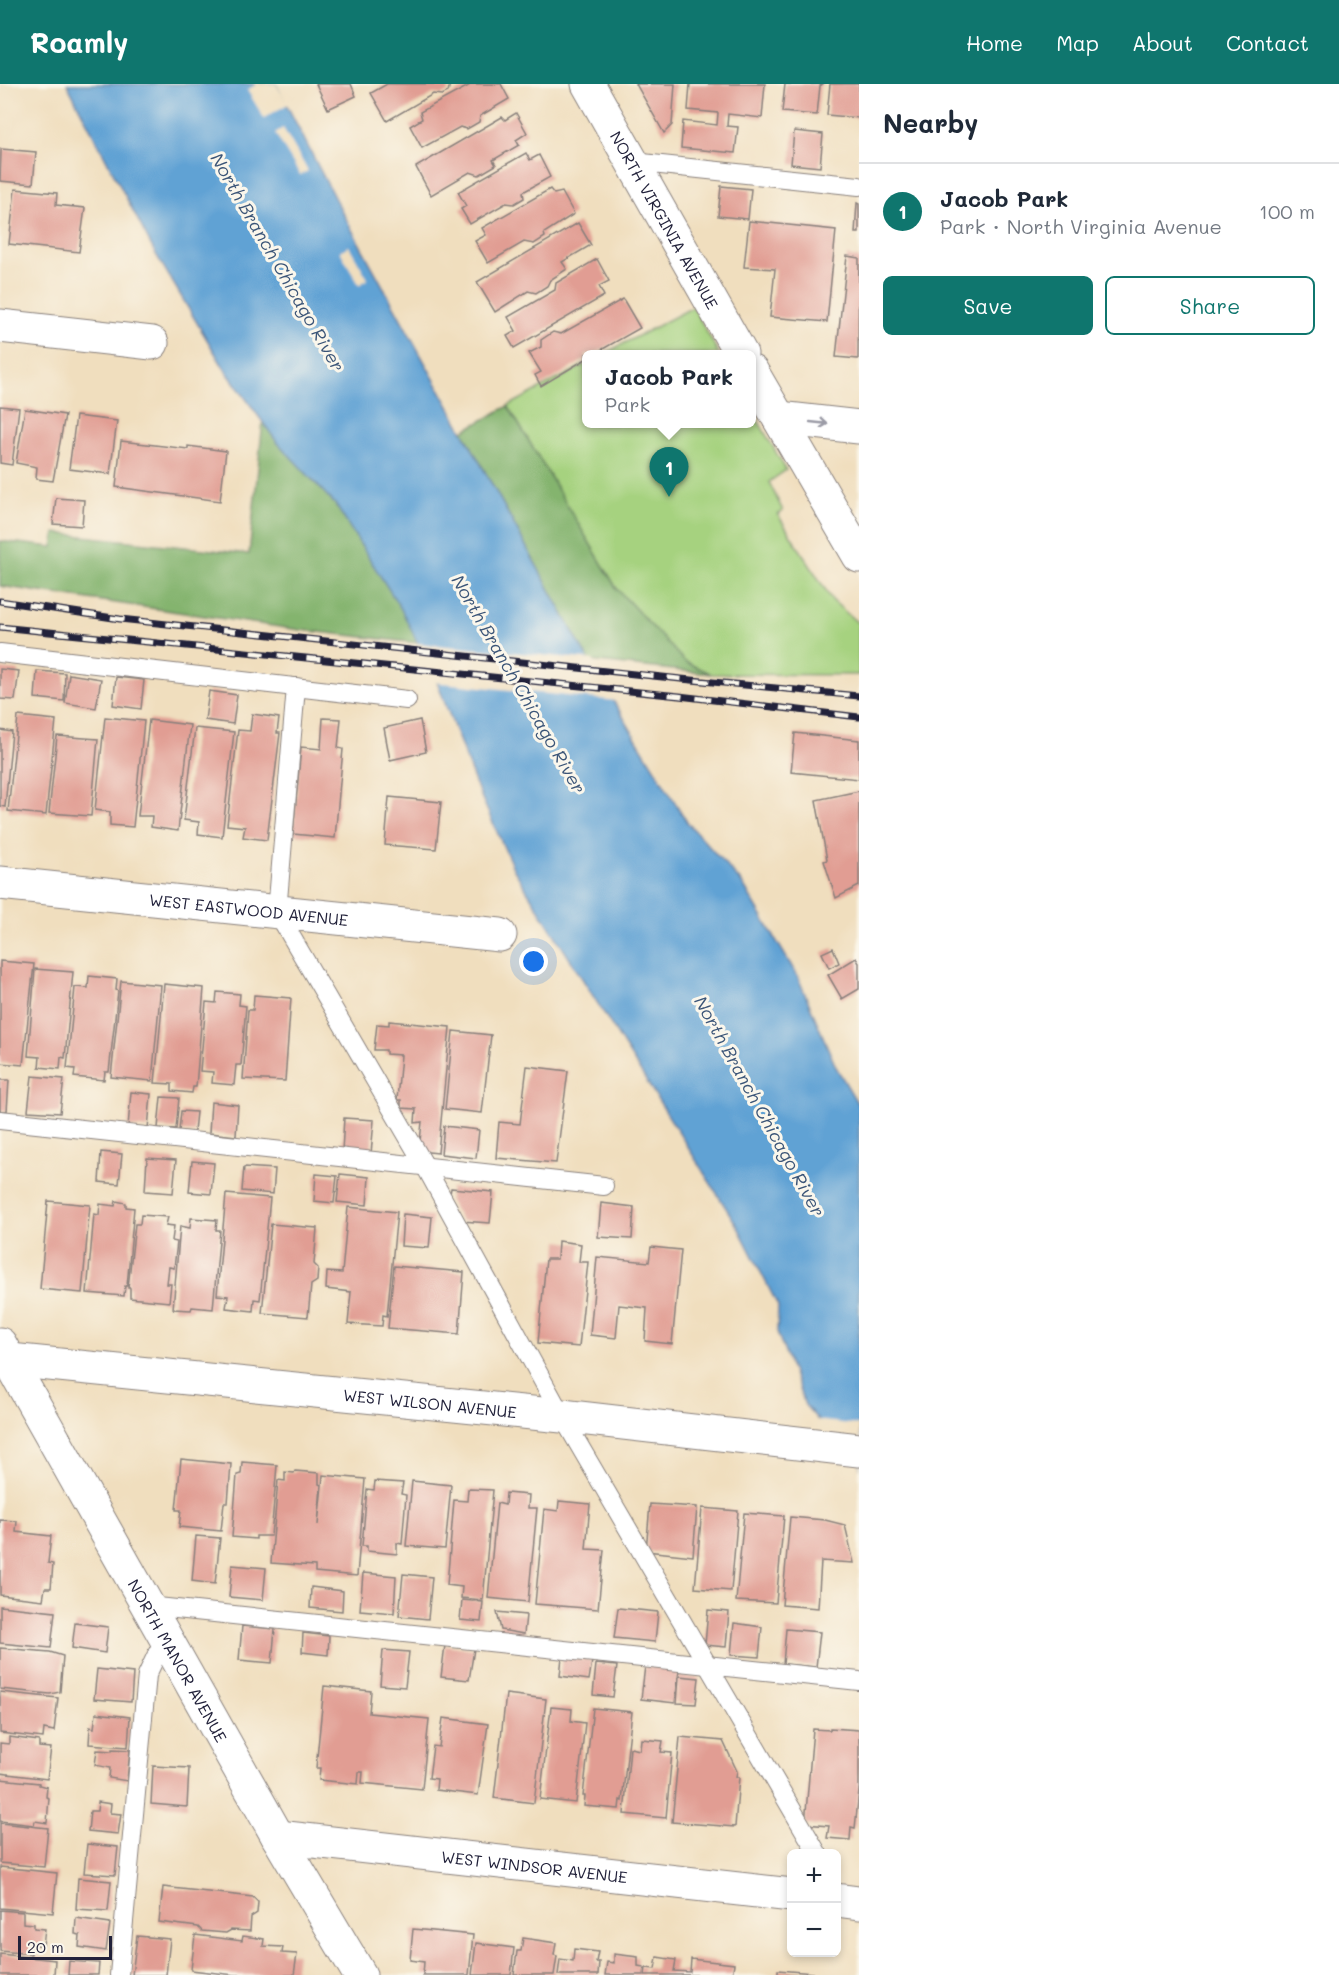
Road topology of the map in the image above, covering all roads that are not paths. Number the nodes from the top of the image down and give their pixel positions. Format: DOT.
graph roads {
  1 [pos="588,84"];
  2 [pos="633,162"];
  3 [pos="859,186"];
  4 [pos="0,326"];
  5 [pos="152,343"];
  6 [pos="739,350"];
  7 [pos="756,379"];
  8 [pos="779,418"];
  9 [pos="859,427"];
  10 [pos="859,556"];
  11 [pos="0,653"];
  12 [pos="296,687"];
  13 [pos="407,700"];
  14 [pos="0,883"];
  15 [pos="277,912"];
  16 [pos="500,935"];
  17 [pos="0,1120"];
  18 [pos="425,1166"];
  19 [pos="604,1186"];
  20 [pos="3,1354"];
  21 [pos="562,1416"];
  22 [pos="859,1450"];
  23 [pos="148,1606"];
  24 [pos="165,1636"];
  25 [pos="708,1665"];
  26 [pos="859,1681"];
  27 [pos="278,1837"];
  28 [pos="815,1849"];
  29 [pos="787,1894"];
  30 [pos="119,1975"];
  31 [pos="360,1975"];
  1 -- 2 [label="street, NORTH VIRGINIA AVENUE"];
  2 -- 3 [label="lane"];
  2 -- 6 [label="street, NORTH VIRGINIA AVENUE"];
  4 -- 5 [label="street"];
  7 -- 8 [label="street"];
  8 -- 9 [label="street, one-way"];
  8 -- 10 [label="street"];
  11 -- 12 [label="lane"];
  12 -- 13 [label="lane"];
  12 -- 15 [label="lane"];
  14 -- 15 [label="street, WEST EASTWOOD AVENUE"];
  15 -- 16 [label="street, WEST EASTWOOD AVENUE"];
  15 -- 18 [label="lane"];
  17 -- 18 [label="lane"];
  18 -- 19 [label="lane"];
  18 -- 21 [label="lane"];
  20 -- 21 [label="street, WEST WILSON AVENUE"];
  20 -- 23 [label="street, NORTH MANOR AVENUE"];
  21 -- 22 [label="street, WEST WILSON AVENUE"];
  21 -- 25 [label="lane"];
  23 -- 24 [label="street, NORTH MANOR AVENUE"];
  23 -- 25 [label="lane"];
  24 -- 27 [label="street, NORTH MANOR AVENUE"];
  24 -- 30 [label="lane"];
  25 -- 26 [label="lane"];
  25 -- 28 [label="lane"];
  27 -- 29 [label="street, WEST WINDSOR AVENUE"];
  27 -- 31 [label="street, NORTH MANOR AVENUE"];
}
